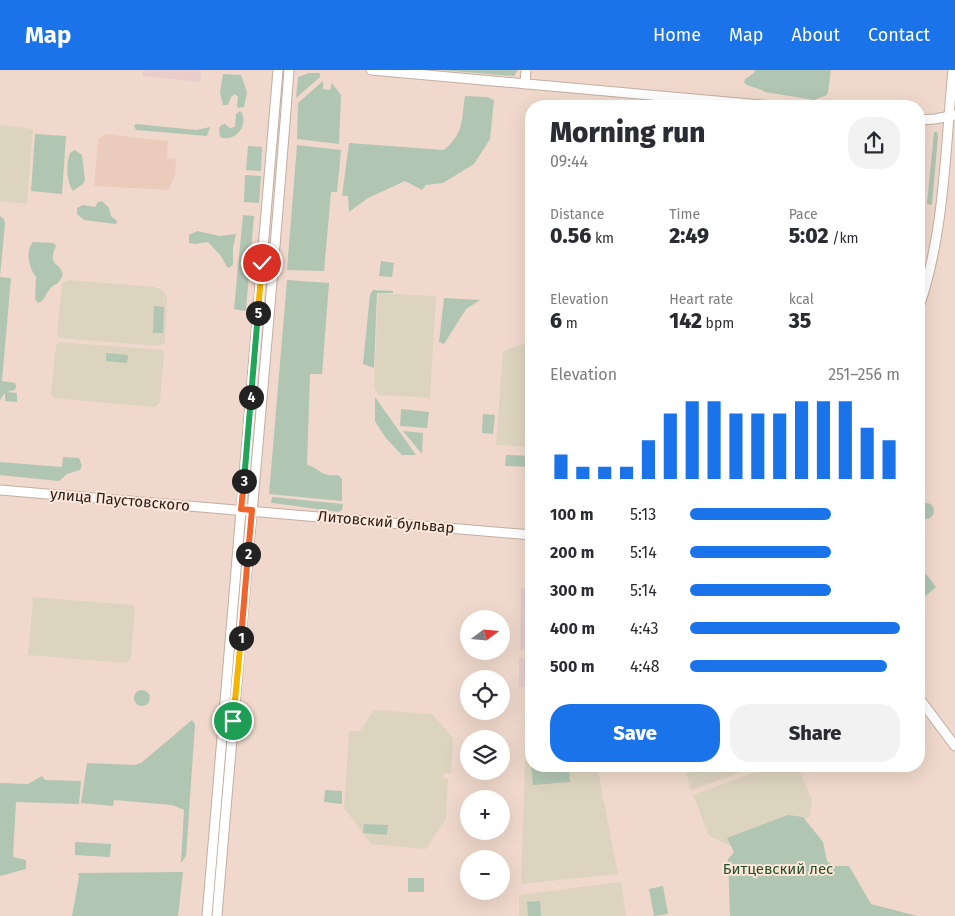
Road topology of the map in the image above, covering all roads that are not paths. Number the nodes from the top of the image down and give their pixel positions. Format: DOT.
graph roads {
  1 [pos="278,70"];
  2 [pos="289,70"];
  3 [pos="371,70"];
  4 [pos="526,70"];
  5 [pos="953,70"];
  6 [pos="525,84"];
  7 [pos="705,100"];
  8 [pos="952,116"];
  9 [pos="925,120"];
  10 [pos="925,288"];
  11 [pos="0,490"];
  12 [pos="241,509"];
  13 [pos="252,510"];
  14 [pos="525,533"];
  15 [pos="925,706"];
  16 [pos="955,746"];
  17 [pos="207,916"];
  18 [pos="217,916"];
  1 -- 12 [label="main road"];
  2 -- 13 [label="main road"];
  3 -- 6 [label="main road"];
  4 -- 6 [label="main road"];
  5 -- 8 [label="main road"];
  6 -- 7 [label="main road"];
  8 -- 9 [label="main road"];
  8 -- 10 [label="main road"];
  11 -- 12 [label="main road, улица Паустовского"];
  12 -- 13 [label="main road, Литовский бульвар"];
  12 -- 17 [label="main road"];
  13 -- 14 [label="main road, Литовский бульвар"];
  13 -- 18 [label="main road"];
  15 -- 16 [label="main road"];
}
